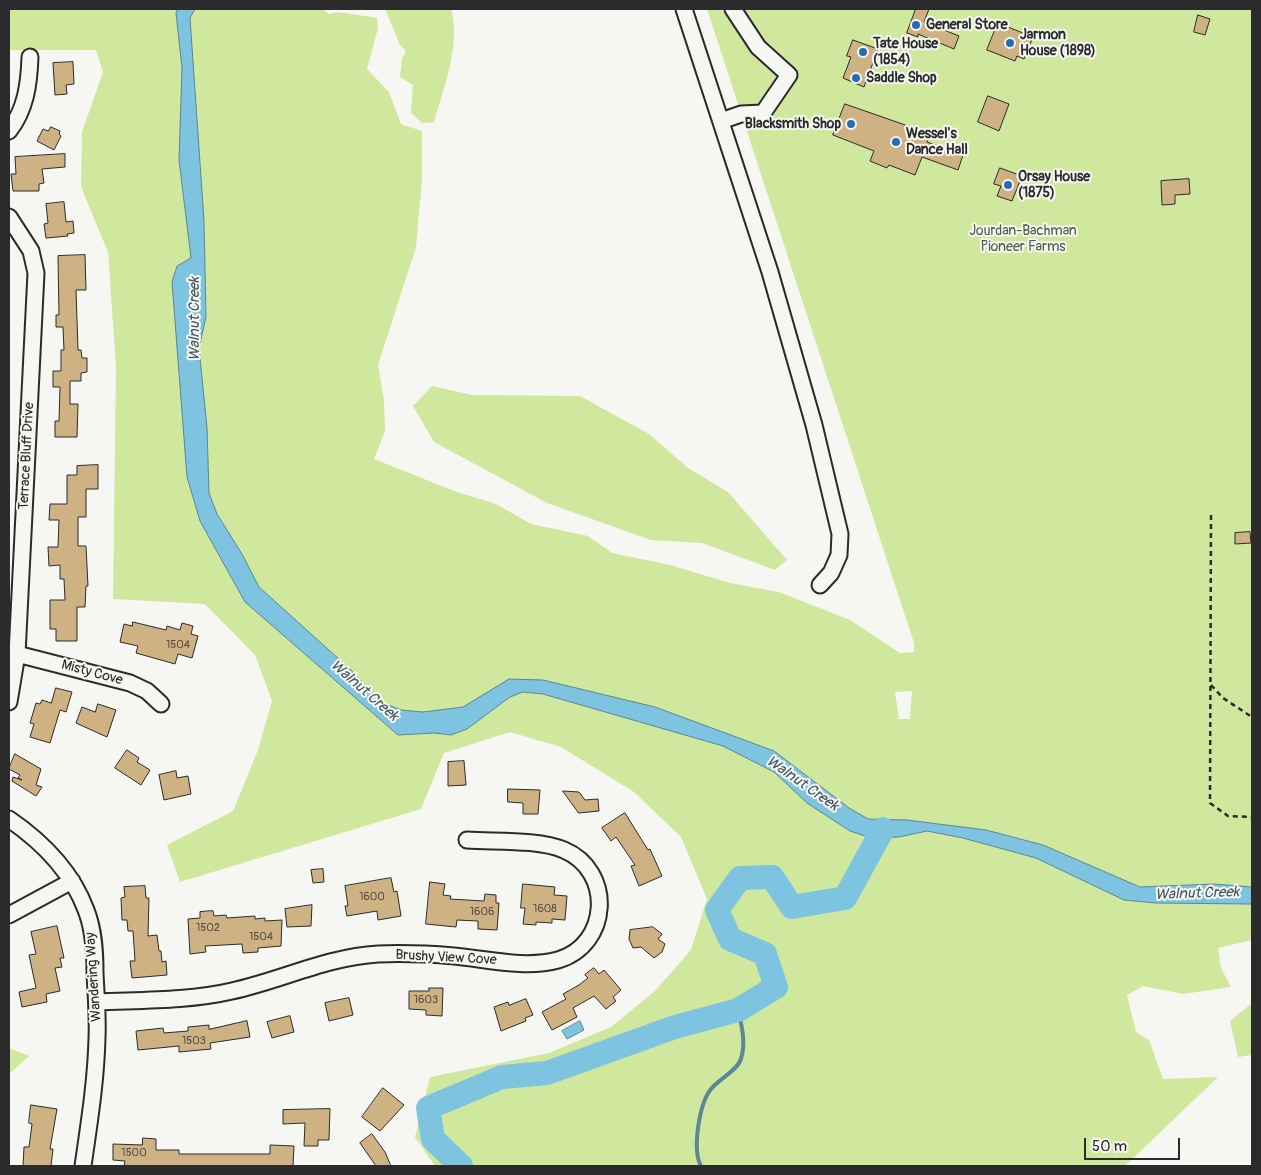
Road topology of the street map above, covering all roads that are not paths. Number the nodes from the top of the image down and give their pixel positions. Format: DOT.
graph roads {
  1 [pos="684,9"];
  2 [pos="733,9"];
  3 [pos="30,57"];
  4 [pos="721,121"];
  5 [pos="9,131"];
  6 [pos="9,217"];
  7 [pos="820,585"];
  8 [pos="17,654"];
  9 [pos="9,702"];
  10 [pos="161,704"];
  11 [pos="9,819"];
  12 [pos="467,840"];
  13 [pos="72,881"];
  14 [pos="9,915"];
  15 [pos="97,1002"];
  16 [pos="84,1166"];
  1 -- 4 [label="street"];
  2 -- 4 [label="street"];
  3 -- 5 [label="street"];
  4 -- 7 [label="street"];
  6 -- 8 [label="street, Terrace Bluff Drive"];
  8 -- 9 [label="street, Terrace Bluff Drive"];
  8 -- 10 [label="street, Misty Cove"];
  11 -- 13 [label="street, Wandering Way"];
  12 -- 15 [label="street, Brushy View Cove"];
  13 -- 14 [label="street"];
  13 -- 15 [label="street, Wandering Way"];
  15 -- 16 [label="street, Wandering Way"];
}
